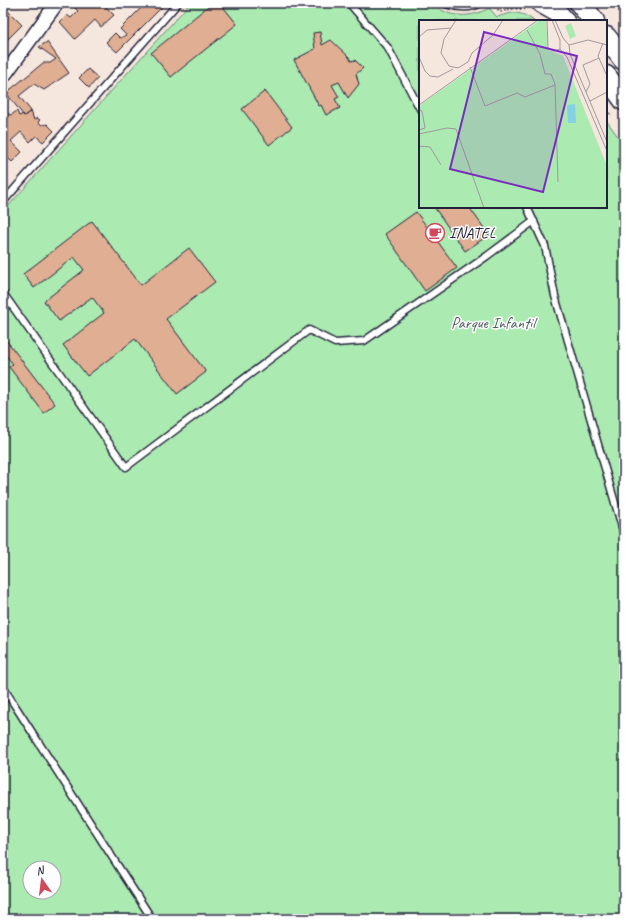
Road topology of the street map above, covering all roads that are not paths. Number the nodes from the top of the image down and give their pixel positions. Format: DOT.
graph roads {
  1 [pos="57,3"];
  2 [pos="178,3"];
  3 [pos="349,3"];
  4 [pos="443,3"];
  5 [pos="480,3"];
  6 [pos="580,3"];
  7 [pos="535,6"];
  8 [pos="563,20"];
  9 [pos="593,20"];
  10 [pos="607,38"];
  11 [pos="624,60"];
  12 [pos="3,77"];
  13 [pos="607,77"];
  14 [pos="624,100"];
  15 [pos="419,107"];
  16 [pos="3,202"];
  17 [pos="528,208"];
  18 [pos="534,221"];
  19 [pos="3,293"];
  20 [pos="624,534"];
  21 [pos="3,687"];
  22 [pos="152,919"];
  1 -- 12 [label="street"];
  2 -- 16 [label="lane"];
  3 -- 15 [label="lane"];
  4 -- 5 [label="lane"];
  6 -- 9 [label="main road"];
  7 -- 8 [label="main road"];
  10 -- 11 [label="main road"];
  13 -- 14 [label="main road"];
  17 -- 18 [label="lane"];
  18 -- 19 [label="lane"];
  18 -- 20 [label="lane"];
  21 -- 22 [label="lane"];
}
